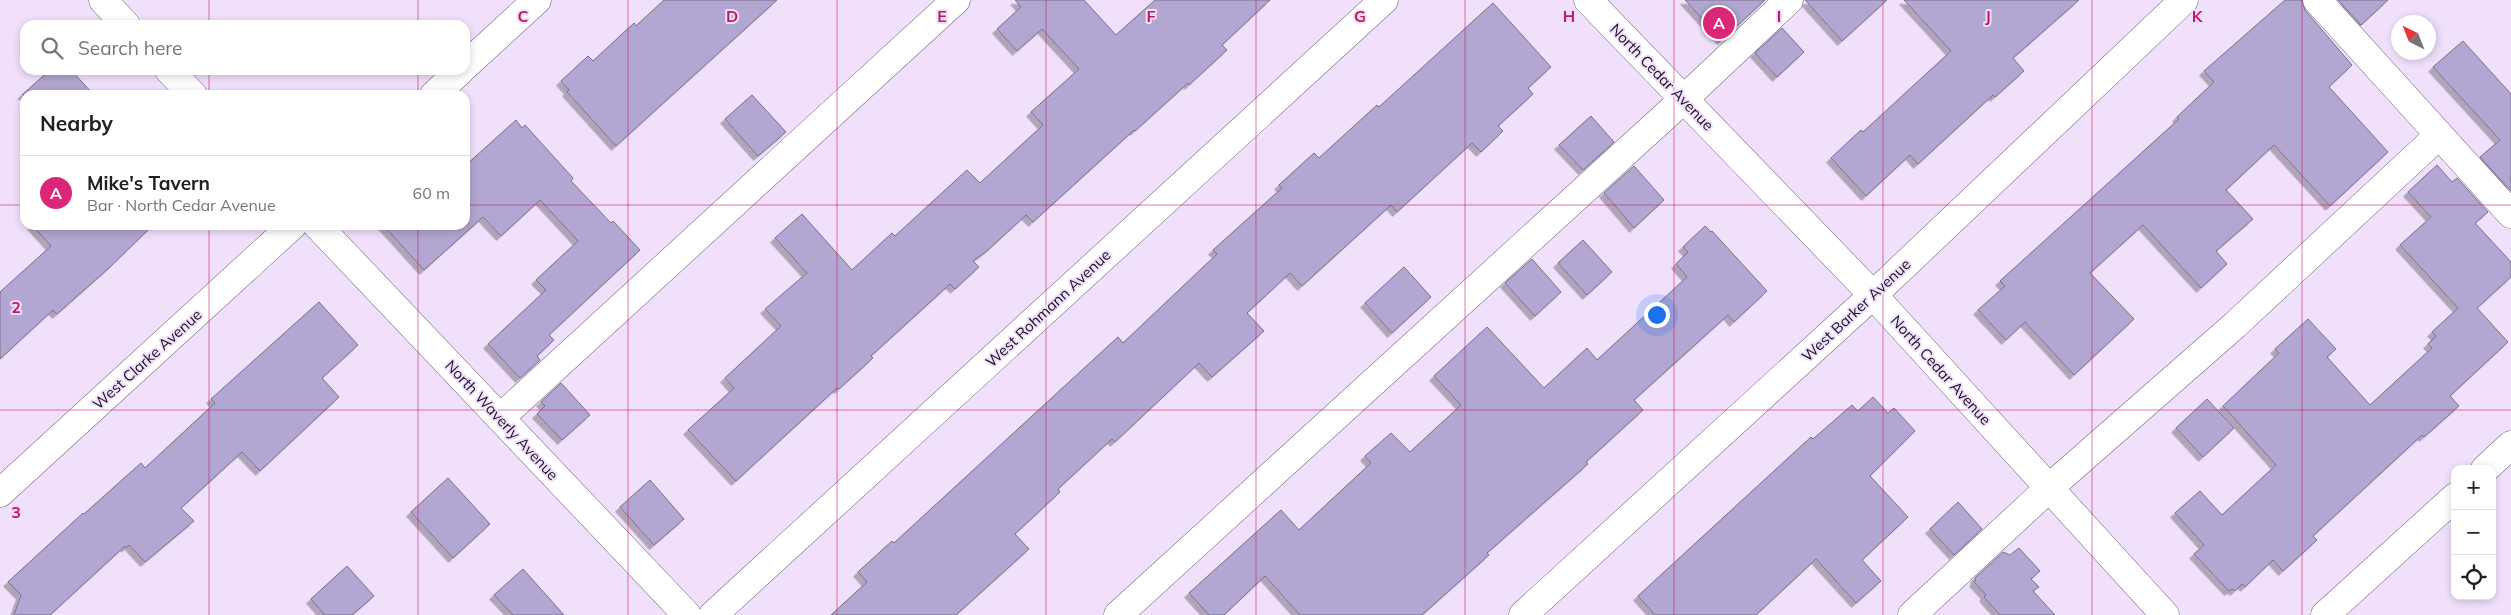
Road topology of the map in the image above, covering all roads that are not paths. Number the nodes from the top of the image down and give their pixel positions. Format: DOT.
graph roads {
  1 [pos="537,0"];
  2 [pos="956,0"];
  3 [pos="1384,0"];
  4 [pos="1588,0"];
  5 [pos="1789,0"];
  6 [pos="2184,0"];
  7 [pos="2318,0"];
  8 [pos="470,61"];
  9 [pos="174,75"];
  10 [pos="456,75"];
  11 [pos="188,90"];
  12 [pos="439,90"];
  13 [pos="1684,100"];
  14 [pos="2439,135"];
  15 [pos="2511,214"];
  16 [pos="288,230"];
  17 [pos="322,230"];
  18 [pos="1872,295"];
  19 [pos="500,418"];
  20 [pos="2511,445"];
  21 [pos="2489,465"];
  22 [pos="2048,488"];
  23 [pos="0,493"];
  24 [pos="2451,501"];
  25 [pos="687,615"];
  26 [pos="713,615"];
  27 [pos="1118,615"];
  28 [pos="1523,615"];
  29 [pos="1912,615"];
  30 [pos="2164,615"];
  31 [pos="2325,615"];
  1 -- 8 [label="street"];
  2 -- 19 [label="street"];
  3 -- 26 [label="street, West Rohmann Avenue"];
  4 -- 13 [label="street, North Cedar Avenue"];
  5 -- 13 [label="street"];
  6 -- 18 [label="street, West Barker Avenue"];
  7 -- 14 [label="street"];
  9 -- 11 [label="street"];
  10 -- 12 [label="street"];
  13 -- 18 [label="street, North Cedar Avenue"];
  13 -- 27 [label="street"];
  14 -- 15 [label="street"];
  14 -- 22 [label="street"];
  16 -- 23 [label="street, West Clarke Avenue"];
  17 -- 19 [label="street, North Waverly Avenue"];
  18 -- 22 [label="street, North Cedar Avenue"];
  18 -- 28 [label="street, West Barker Avenue"];
  19 -- 25 [label="street, North Waverly Avenue"];
  20 -- 21 [label="street"];
  22 -- 29 [label="street"];
  22 -- 30 [label="street, North Cedar Avenue"];
  24 -- 31 [label="street"];
}
